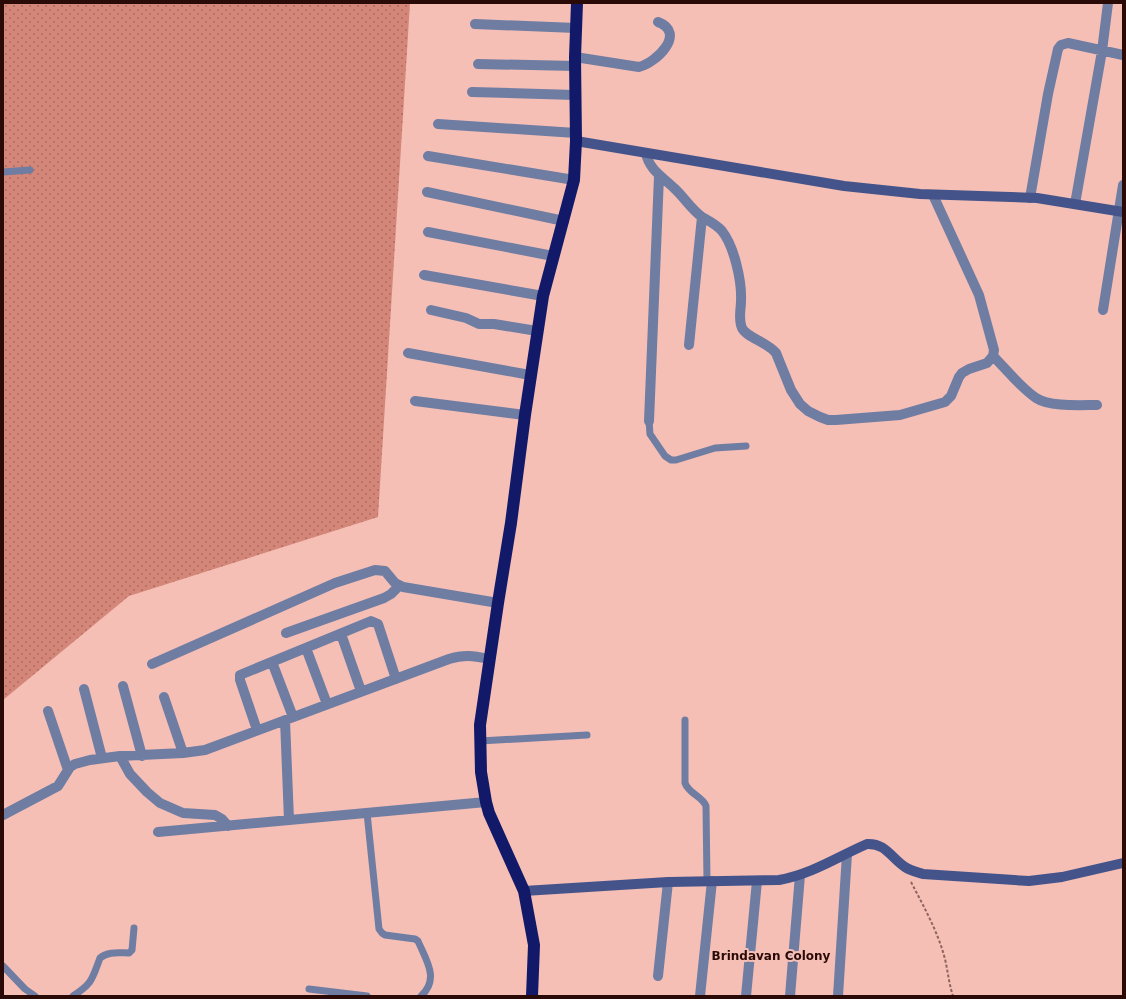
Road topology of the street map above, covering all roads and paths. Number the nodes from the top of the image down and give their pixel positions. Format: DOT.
graph roads {
  1 [pos="577,3"];
  2 [pos="1108,3"];
  3 [pos="658,22"];
  4 [pos="475,24"];
  5 [pos="576,28"];
  6 [pos="1102,51"];
  7 [pos="1123,55"];
  8 [pos="575,62"];
  9 [pos="478,64"];
  10 [pos="472,92"];
  11 [pos="575,95"];
  12 [pos="438,124"];
  13 [pos="576,137"];
  14 [pos="646,153"];
  15 [pos="428,156"];
  16 [pos="30,170"];
  17 [pos="3,172"];
  18 [pos="659,176"];
  19 [pos="574,180"];
  20 [pos="1123,185"];
  21 [pos="427,192"];
  22 [pos="933,195"];
  23 [pos="1030,198"];
  24 [pos="1075,204"];
  25 [pos="1121,212"];
  26 [pos="702,217"];
  27 [pos="564,220"];
  28 [pos="428,232"];
  29 [pos="553,256"];
  30 [pos="424,275"];
  31 [pos="543,296"];
  32 [pos="431,310"];
  33 [pos="1103,310"];
  34 [pos="537,331"];
  35 [pos="689,346"];
  36 [pos="408,353"];
  37 [pos="993,356"];
  38 [pos="530,375"];
  39 [pos="415,401"];
  40 [pos="1097,405"];
  41 [pos="525,415"];
  42 [pos="649,422"];
  43 [pos="746,446"];
  44 [pos="399,586"];
  45 [pos="498,603"];
  46 [pos="286,633"];
  47 [pos="341,634"];
  48 [pos="306,648"];
  49 [pos="489,659"];
  50 [pos="272,662"];
  51 [pos="152,664"];
  52 [pos="396,679"];
  53 [pos="123,686"];
  54 [pos="84,689"];
  55 [pos="361,692"];
  56 [pos="164,697"];
  57 [pos="327,704"];
  58 [pos="48,711"];
  59 [pos="289,718"];
  60 [pos="684,720"];
  61 [pos="257,730"];
  62 [pos="587,735"];
  63 [pos="480,741"];
  64 [pos="183,754"];
  65 [pos="120,756"];
  66 [pos="142,756"];
  67 [pos="102,758"];
  68 [pos="68,770"];
  69 [pos="486,802"];
  70 [pos="367,813"];
  71 [pos="3,815"];
  72 [pos="289,820"];
  73 [pos="228,826"];
  74 [pos="158,832"];
  75 [pos="847,854"];
  76 [pos="1123,863"];
  77 [pos="904,866"];
  78 [pos="800,875"];
  79 [pos="758,880"];
  80 [pos="710,881"];
  81 [pos="668,882"];
  82 [pos="524,892"];
  83 [pos="134,928"];
  84 [pos="3,966"];
  85 [pos="658,976"];
  86 [pos="309,989"];
  87 [pos="35,996"];
  88 [pos="73,996"];
  89 [pos="367,996"];
  90 [pos="421,996"];
  91 [pos="532,996"];
  92 [pos="700,996"];
  93 [pos="746,996"];
  94 [pos="790,996"];
  95 [pos="838,996"];
  96 [pos="953,996"];
  1 -- 5 [label="highway"];
  2 -- 6 [label="street"];
  3 -- 8 [label="street"];
  4 -- 5 [label="street"];
  5 -- 8 [label="highway"];
  6 -- 7 [label="street"];
  6 -- 23 [label="street"];
  6 -- 24 [label="street"];
  8 -- 9 [label="street"];
  8 -- 11 [label="highway"];
  10 -- 11 [label="street"];
  11 -- 13 [label="highway"];
  12 -- 13 [label="street"];
  13 -- 14 [label="street"];
  13 -- 19 [label="highway"];
  14 -- 18 [label="street"];
  14 -- 22 [label="street"];
  15 -- 19 [label="street"];
  16 -- 17 [label="lane"];
  18 -- 26 [label="street"];
  18 -- 42 [label="street"];
  19 -- 27 [label="highway"];
  20 -- 25 [label="street"];
  21 -- 27 [label="street"];
  22 -- 23 [label="street"];
  22 -- 37 [label="street"];
  23 -- 24 [label="street"];
  24 -- 25 [label="street"];
  25 -- 33 [label="street"];
  26 -- 35 [label="street"];
  26 -- 37 [label="street"];
  27 -- 29 [label="highway"];
  28 -- 29 [label="street"];
  29 -- 31 [label="highway"];
  30 -- 31 [label="street"];
  31 -- 34 [label="highway"];
  32 -- 34 [label="street"];
  34 -- 38 [label="highway"];
  36 -- 38 [label="street"];
  37 -- 40 [label="street"];
  38 -- 41 [label="highway"];
  39 -- 41 [label="street"];
  41 -- 45 [label="highway"];
  42 -- 43 [label="lane"];
  44 -- 45 [label="street"];
  44 -- 46 [label="street"];
  44 -- 51 [label="street"];
  45 -- 49 [label="highway"];
  47 -- 48 [label="street"];
  47 -- 52 [label="street"];
  47 -- 55 [label="street"];
  48 -- 50 [label="street"];
  48 -- 57 [label="street"];
  49 -- 52 [label="street"];
  49 -- 63 [label="highway"];
  50 -- 59 [label="street"];
  50 -- 61 [label="street"];
  52 -- 55 [label="street"];
  53 -- 66 [label="street"];
  54 -- 67 [label="street"];
  55 -- 57 [label="street"];
  56 -- 64 [label="street"];
  57 -- 59 [label="street"];
  58 -- 68 [label="street"];
  59 -- 61 [label="street"];
  59 -- 72 [label="street"];
  60 -- 80 [label="lane"];
  61 -- 64 [label="street"];
  62 -- 63 [label="lane"];
  63 -- 69 [label="highway"];
  64 -- 66 [label="street"];
  65 -- 66 [label="street"];
  65 -- 67 [label="street"];
  65 -- 73 [label="street"];
  67 -- 68 [label="street"];
  68 -- 71 [label="street"];
  69 -- 70 [label="street"];
  69 -- 82 [label="highway"];
  70 -- 72 [label="street"];
  70 -- 90 [label="lane"];
  72 -- 73 [label="street"];
  73 -- 74 [label="street"];
  75 -- 77 [label="street"];
  75 -- 78 [label="street"];
  75 -- 95 [label="street"];
  76 -- 77 [label="street"];
  77 -- 96 [label="path"];
  78 -- 79 [label="street"];
  78 -- 94 [label="street"];
  79 -- 80 [label="street"];
  79 -- 93 [label="street"];
  80 -- 81 [label="street"];
  80 -- 92 [label="street"];
  81 -- 82 [label="street"];
  81 -- 85 [label="street"];
  82 -- 91 [label="highway"];
  83 -- 88 [label="lane"];
  84 -- 87 [label="lane"];
  86 -- 89 [label="lane"];
}
